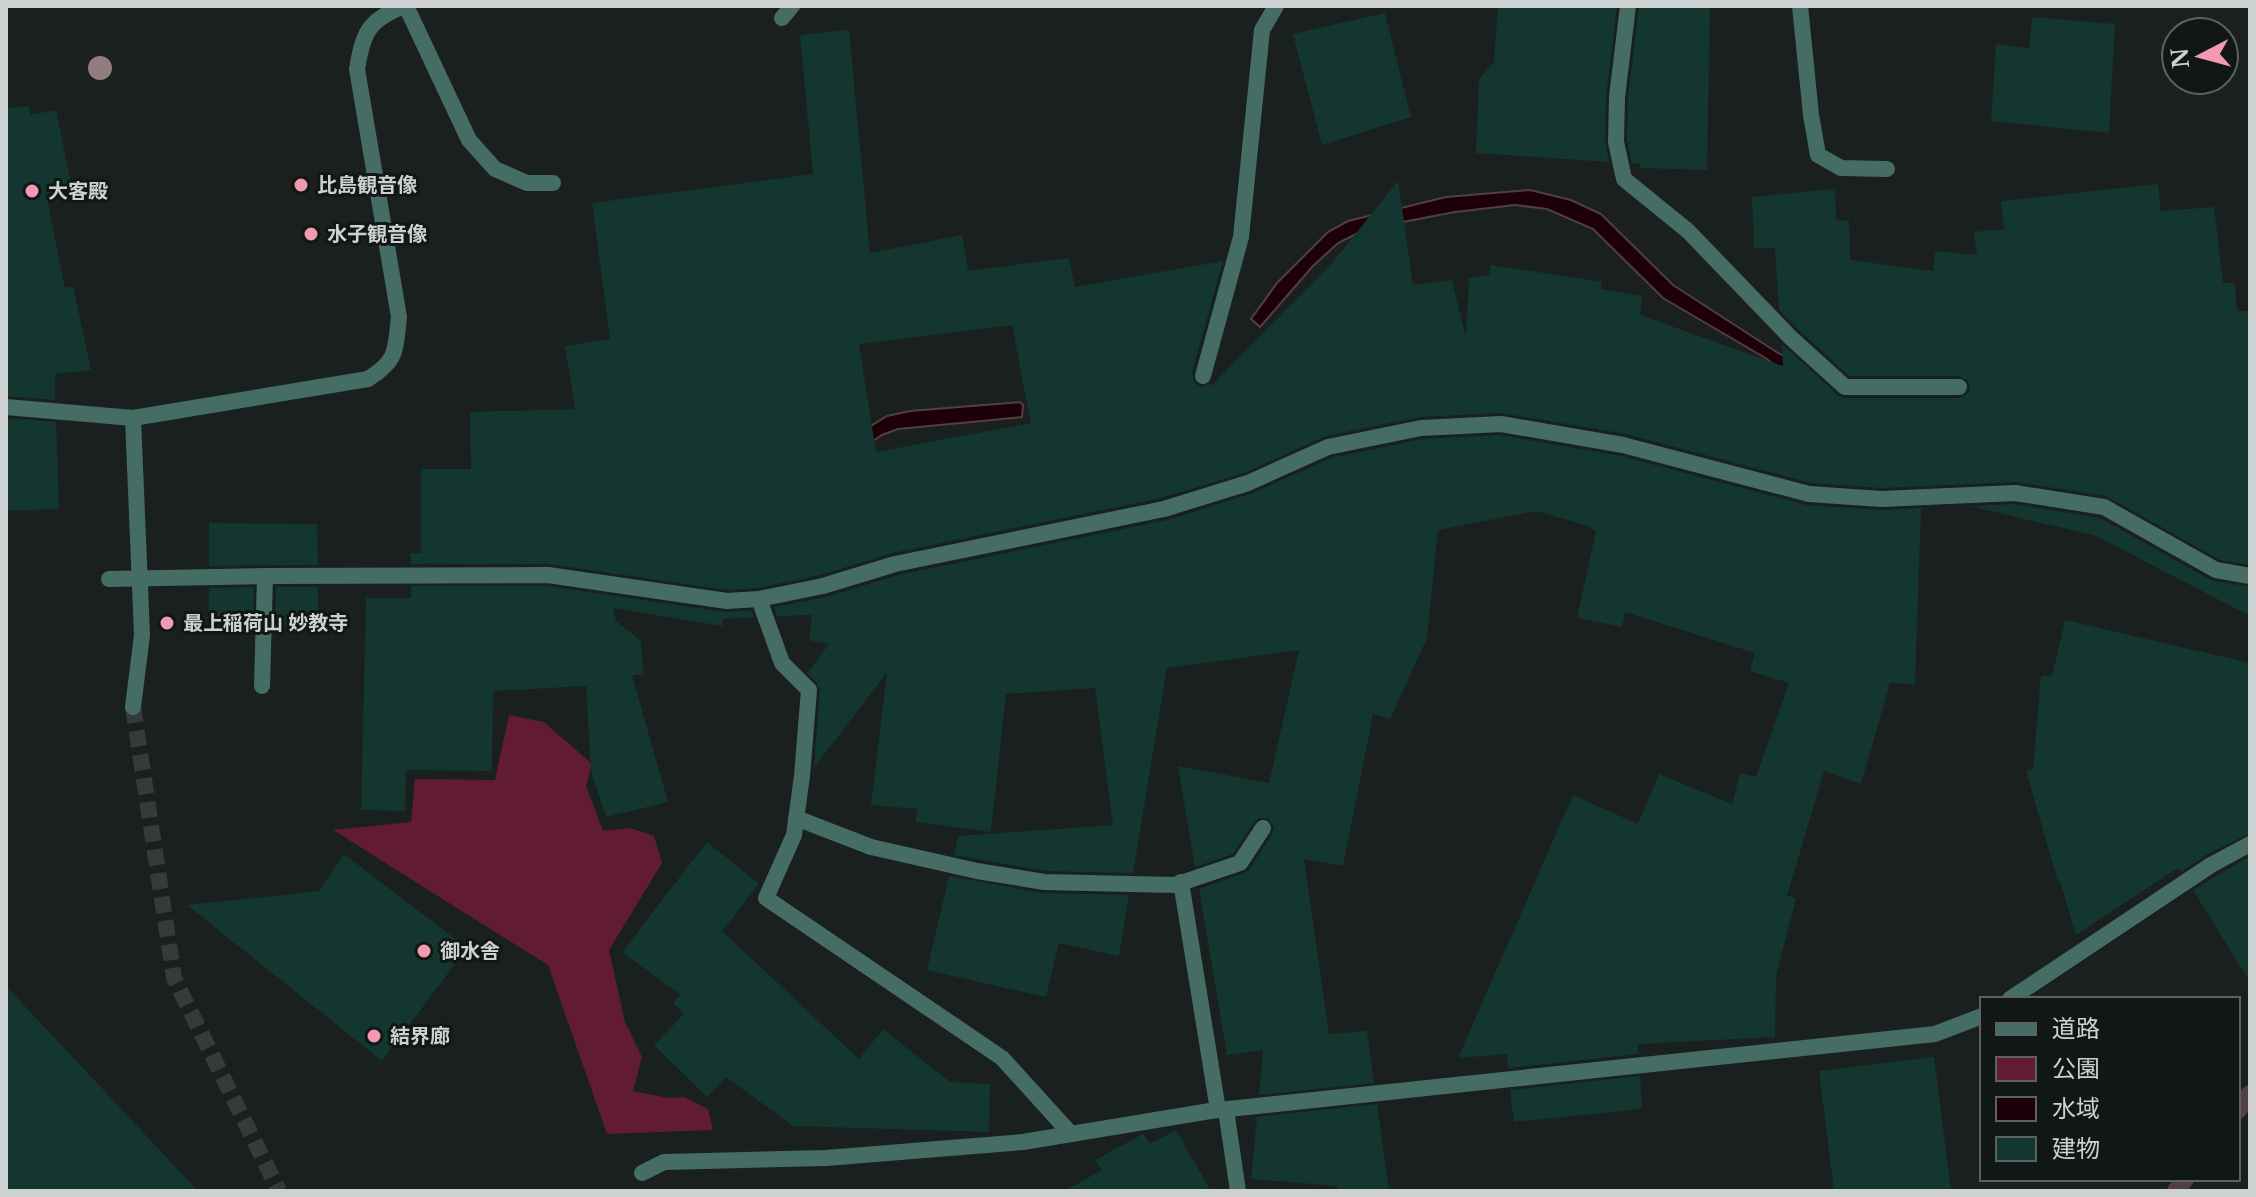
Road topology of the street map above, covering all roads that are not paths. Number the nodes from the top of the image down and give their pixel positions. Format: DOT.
graph roads {
  1 [pos="405,6"];
  2 [pos="1628,6"];
  3 [pos="1800,6"];
  4 [pos="1272,9"];
  5 [pos="1887,169"];
  6 [pos="553,183"];
  7 [pos="1203,376"];
  8 [pos="1959,387"];
  9 [pos="6,407"];
  10 [pos="133,418"];
  11 [pos="265,576"];
  12 [pos="2250,576"];
  13 [pos="109,579"];
  14 [pos="139,579"];
  15 [pos="759,599"];
  16 [pos="262,686"];
  17 [pos="133,707"];
  18 [pos="796,818"];
  19 [pos="1263,828"];
  20 [pos="2250,844"];
  21 [pos="1181,882"];
  22 [pos="2013,997"];
  23 [pos="1980,1017"];
  24 [pos="1222,1110"];
  25 [pos="1071,1134"];
  26 [pos="642,1173"];
  27 [pos="1238,1191"];
  1 -- 6 [label="street"];
  1 -- 10 [label="street"];
  2 -- 8 [label="street"];
  3 -- 5 [label="street"];
  4 -- 7 [label="street"];
  9 -- 10 [label="street"];
  10 -- 14 [label="street"];
  11 -- 14 [label="street"];
  11 -- 15 [label="street"];
  11 -- 16 [label="street"];
  12 -- 15 [label="street"];
  13 -- 14 [label="street"];
  14 -- 17 [label="street"];
  15 -- 18 [label="street"];
  18 -- 21 [label="street"];
  18 -- 25 [label="street"];
  19 -- 21 [label="street"];
  20 -- 22 [label="street"];
  21 -- 24 [label="street"];
  23 -- 24 [label="street"];
  24 -- 25 [label="street"];
  24 -- 27 [label="street"];
  25 -- 26 [label="street"];
}
